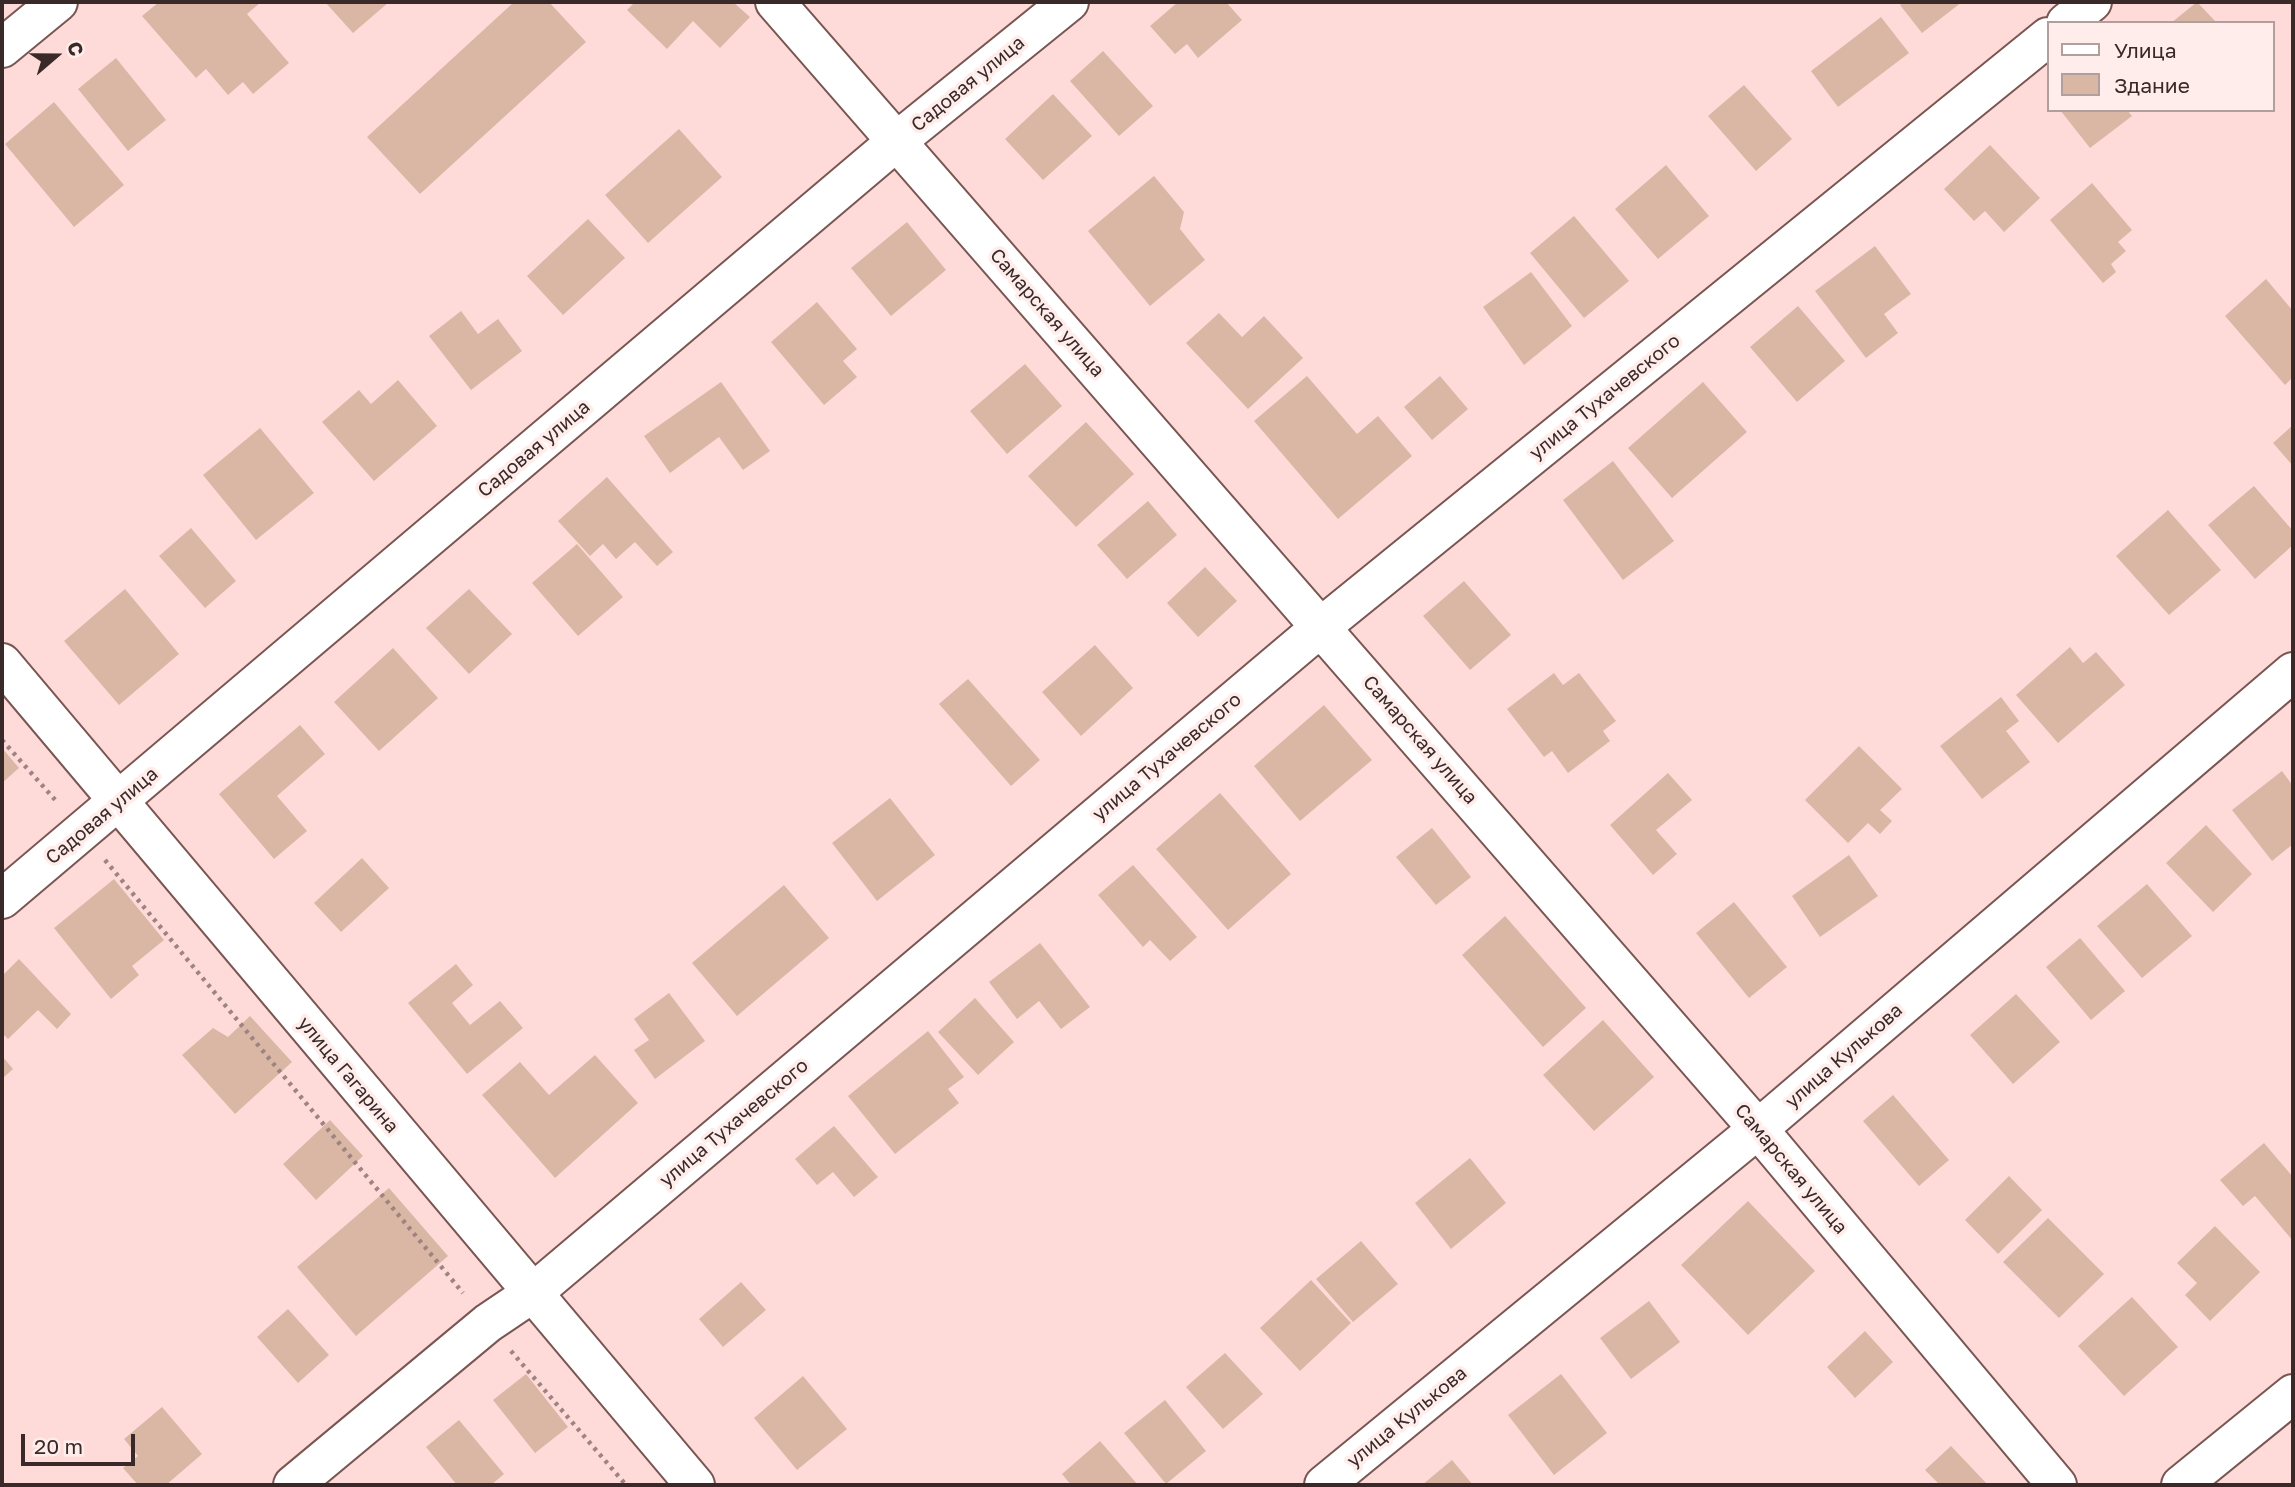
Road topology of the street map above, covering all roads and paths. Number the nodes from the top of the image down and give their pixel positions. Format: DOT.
graph roads {
  1 [pos="58,2"];
  2 [pos="775,2"];
  3 [pos="1069,2"];
  4 [pos="2092,2"];
  5 [pos="2068,21"];
  6 [pos="2046,39"];
  7 [pos="2,48"];
  8 [pos="897,141"];
  9 [pos="1321,626"];
  10 [pos="2,663"];
  11 [pos="2293,672"];
  12 [pos="2,740"];
  13 [pos="118,804"];
  14 [pos="82,831"];
  15 [pos="2,900"];
  16 [pos="1758,1129"];
  17 [pos="534,1292"];
  18 [pos="488,1323"];
  19 [pos="2293,1394"];
  20 [pos="293,1485"];
  21 [pos="626,1485"];
  22 [pos="695,1485"];
  23 [pos="1324,1485"];
  24 [pos="2056,1485"];
  25 [pos="2181,1485"];
  1 -- 7 [label="street"];
  2 -- 8 [label="street, Самарская улица"];
  3 -- 8 [label="street, Садовая улица"];
  4 -- 5 [label="street"];
  6 -- 9 [label="street, улица Тухачевского"];
  8 -- 9 [label="street, Самарская улица"];
  8 -- 13 [label="street, Садовая улица"];
  9 -- 16 [label="street, Самарская улица"];
  9 -- 17 [label="street, улица Тухачевского"];
  10 -- 13 [label="street, улица Гагарина"];
  11 -- 16 [label="street, улица Кулькова"];
  12 -- 14 [label="path"];
  13 -- 14 [label="street, Садовая улица"];
  13 -- 17 [label="street, улица Гагарина"];
  14 -- 15 [label="street, Садовая улица"];
  14 -- 18 [label="path"];
  16 -- 23 [label="street, улица Кулькова"];
  16 -- 24 [label="street, Самарская улица"];
  17 -- 18 [label="street, улица Тухачевского"];
  17 -- 22 [label="street, улица Гагарина"];
  18 -- 20 [label="street, улица Тухачевского"];
  18 -- 21 [label="path"];
  19 -- 25 [label="street"];
}
